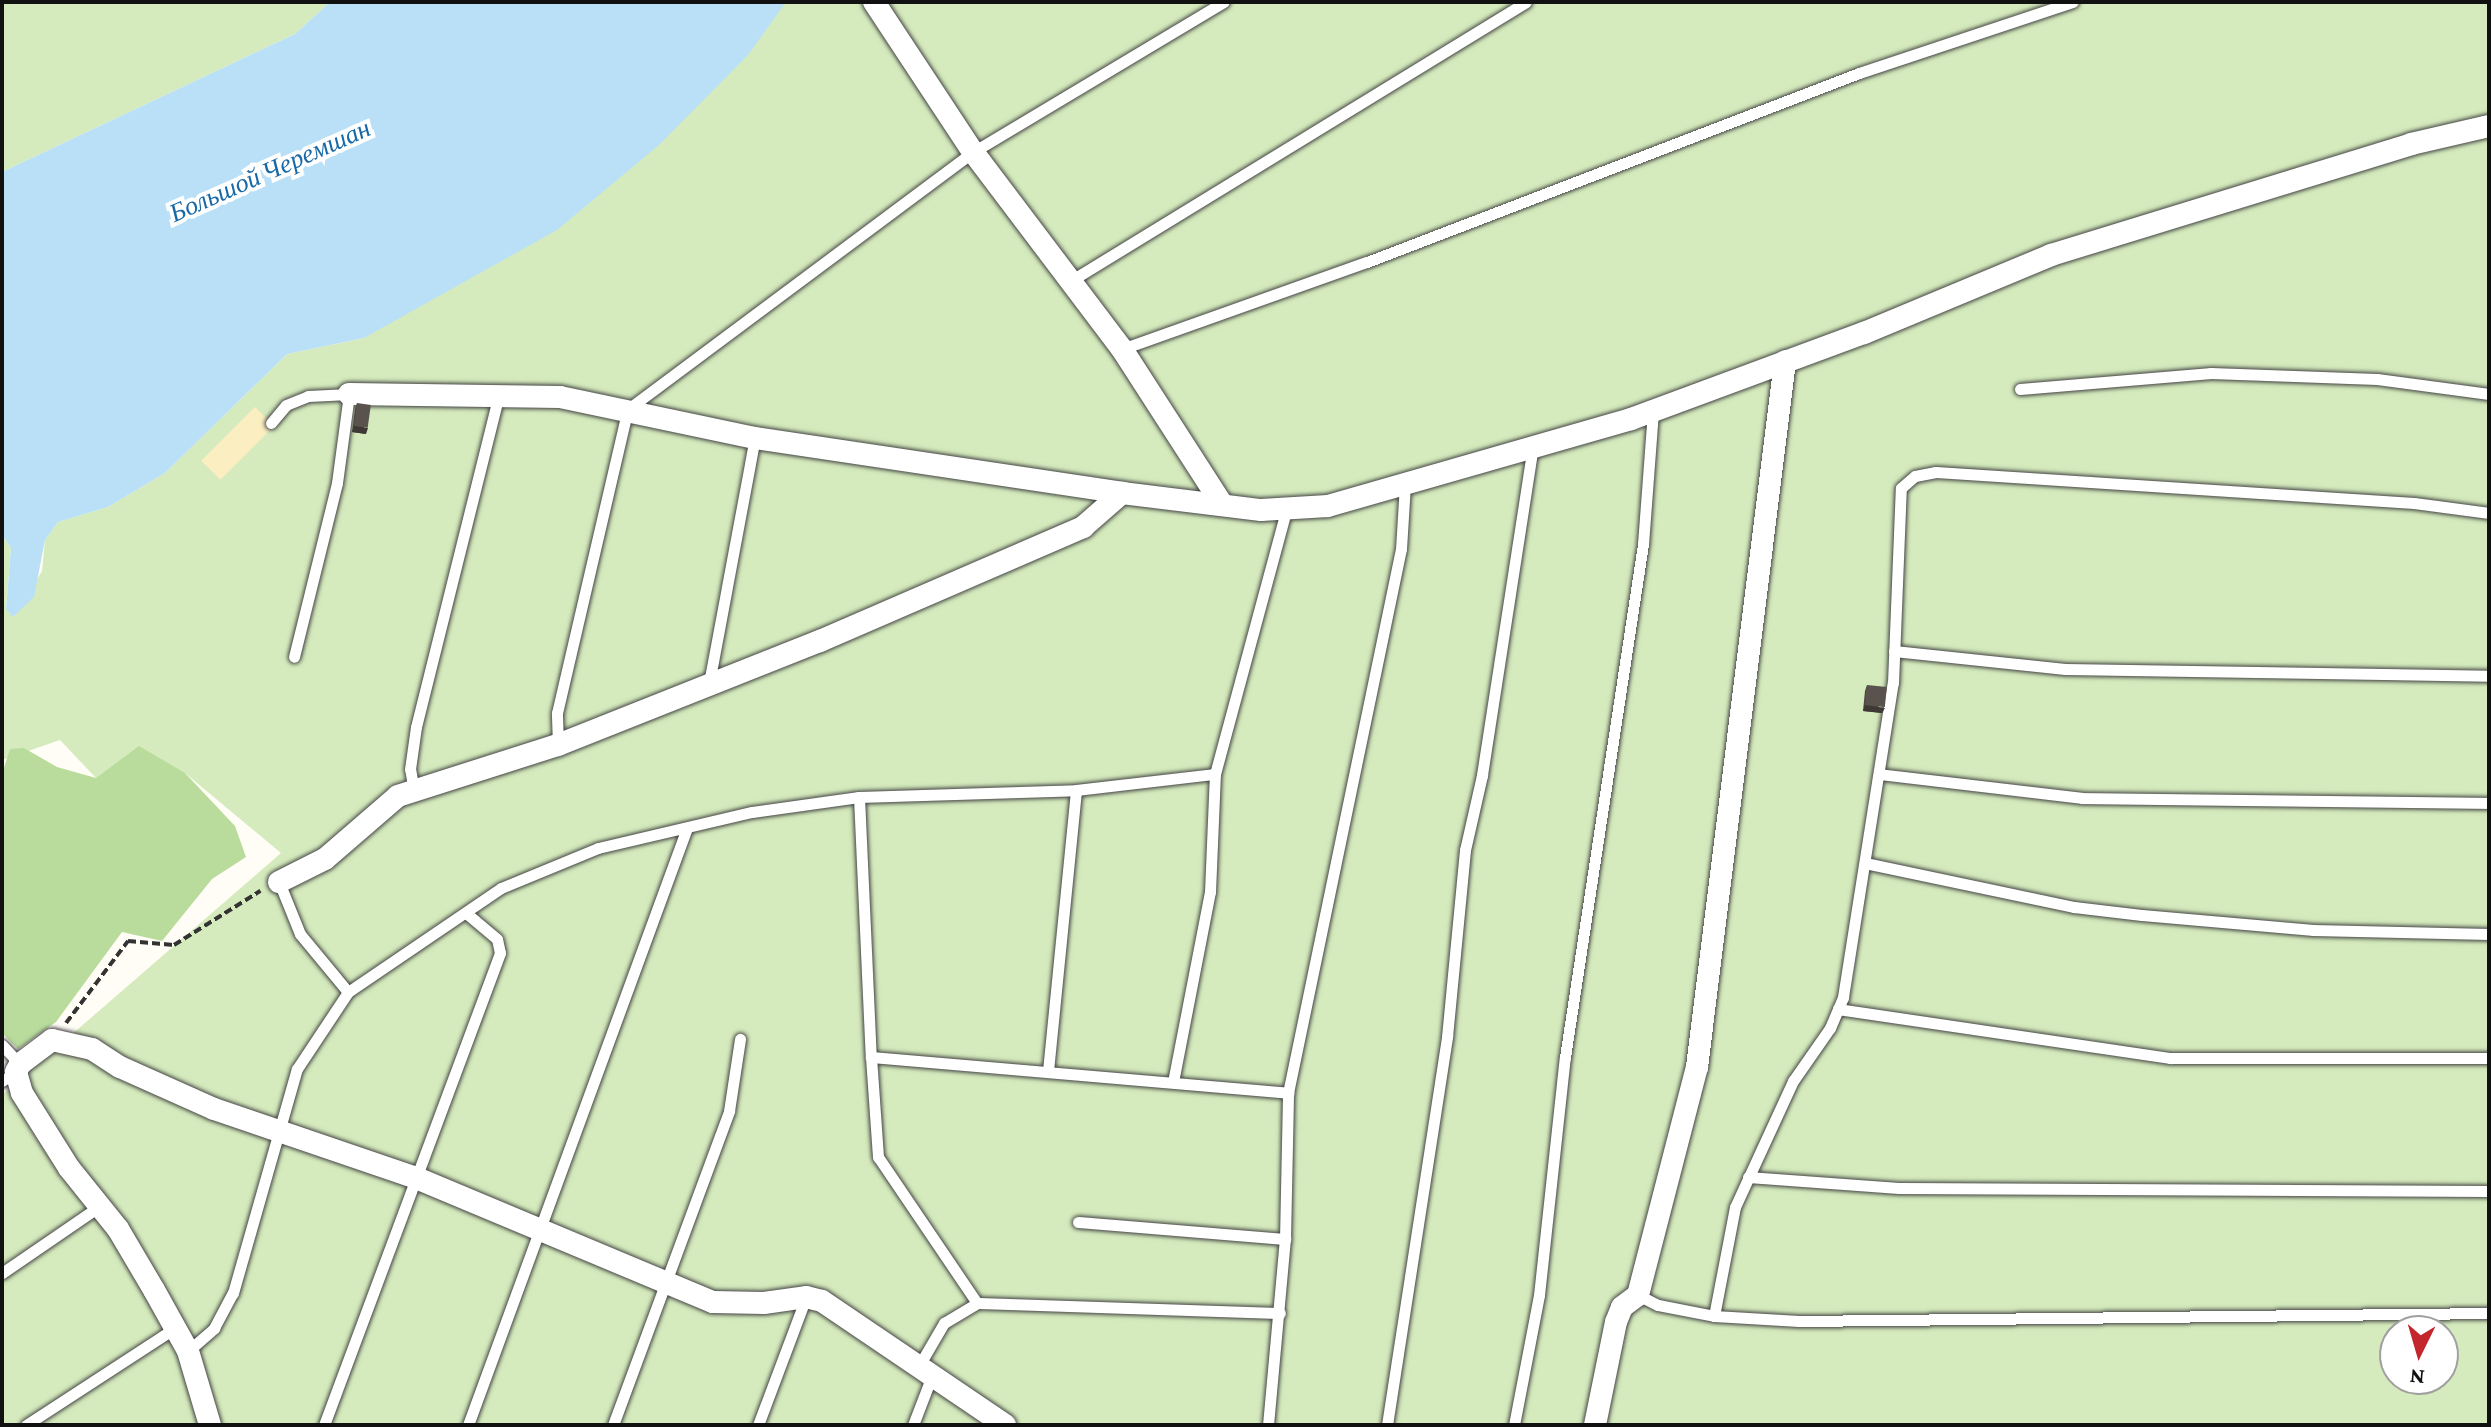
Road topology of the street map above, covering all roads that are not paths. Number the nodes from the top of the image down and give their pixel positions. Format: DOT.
graph roads {
  1 [pos="874,2"];
  2 [pos="1224,2"];
  3 [pos="1526,2"];
  4 [pos="2073,2"];
  5 [pos="2489,126"];
  6 [pos="973,152"];
  7 [pos="1072,280"];
  8 [pos="1122,349"];
  9 [pos="1785,361"];
  10 [pos="2020,389"];
  11 [pos="349,394"];
  12 [pos="2489,394"];
  13 [pos="498,397"];
  14 [pos="628,409"];
  15 [pos="1653,411"];
  16 [pos="271,423"];
  17 [pos="755,438"];
  18 [pos="1533,447"];
  19 [pos="1405,483"];
  20 [pos="1122,493"];
  21 [pos="1222,504"];
  22 [pos="1286,511"];
  23 [pos="2489,513"];
  24 [pos="1894,651"];
  25 [pos="294,657"];
  26 [pos="2489,676"];
  27 [pos="709,683"];
  28 [pos="558,745"];
  29 [pos="1215,774"];
  30 [pos="1879,774"];
  31 [pos="1076,790"];
  32 [pos="414,791"];
  33 [pos="859,797"];
  34 [pos="2489,803"];
  35 [pos="687,828"];
  36 [pos="1865,863"];
  37 [pos="279,882"];
  38 [pos="466,913"];
  39 [pos="2489,934"];
  40 [pos="348,992"];
  41 [pos="1838,1009"];
  42 [pos="740,1039"];
  43 [pos="2,1045"];
  44 [pos="871,1057"];
  45 [pos="2489,1058"];
  46 [pos="1048,1071"];
  47 [pos="13,1073"];
  48 [pos="1173,1082"];
  49 [pos="1288,1093"];
  50 [pos="278,1131"];
  51 [pos="414,1177"];
  52 [pos="1748,1177"];
  53 [pos="2489,1191"];
  54 [pos="100,1206"];
  55 [pos="1078,1222"];
  56 [pos="542,1230"];
  57 [pos="1285,1239"];
  58 [pos="2,1273"];
  59 [pos="664,1285"];
  60 [pos="1638,1295"];
  61 [pos="806,1297"];
  62 [pos="977,1303"];
  63 [pos="1280,1313"];
  64 [pos="2489,1313"];
  65 [pos="1714,1316"];
  66 [pos="175,1328"];
  67 [pos="188,1351"];
  68 [pos="927,1368"];
  69 [pos="26,1425"];
  70 [pos="210,1425"];
  71 [pos="324,1425"];
  72 [pos="468,1425"];
  73 [pos="613,1425"];
  74 [pos="758,1425"];
  75 [pos="913,1425"];
  76 [pos="1005,1425"];
  77 [pos="1268,1425"];
  78 [pos="1387,1425"];
  79 [pos="1514,1425"];
  80 [pos="1595,1425"];
  1 -- 6 [label="street"];
  2 -- 6 [label="lane"];
  3 -- 7 [label="lane"];
  4 -- 8 [label="lane"];
  5 -- 9 [label="street"];
  6 -- 7 [label="street"];
  6 -- 14 [label="lane"];
  7 -- 8 [label="street"];
  8 -- 21 [label="street"];
  9 -- 15 [label="street"];
  9 -- 60 [label="street"];
  10 -- 12 [label="lane"];
  11 -- 13 [label="street"];
  11 -- 16 [label="lane"];
  11 -- 25 [label="lane"];
  13 -- 14 [label="street"];
  13 -- 32 [label="lane"];
  14 -- 17 [label="street"];
  14 -- 28 [label="lane"];
  15 -- 18 [label="street"];
  15 -- 79 [label="lane"];
  17 -- 20 [label="street"];
  17 -- 27 [label="lane"];
  18 -- 19 [label="street"];
  18 -- 78 [label="lane"];
  19 -- 22 [label="street"];
  19 -- 49 [label="lane"];
  20 -- 21 [label="street"];
  20 -- 27 [label="street"];
  21 -- 22 [label="street"];
  22 -- 29 [label="lane"];
  23 -- 24 [label="lane"];
  24 -- 26 [label="lane"];
  24 -- 30 [label="lane"];
  27 -- 28 [label="street"];
  28 -- 32 [label="street"];
  29 -- 31 [label="lane"];
  29 -- 48 [label="lane"];
  30 -- 34 [label="lane"];
  30 -- 36 [label="lane"];
  31 -- 33 [label="lane"];
  31 -- 46 [label="lane"];
  32 -- 37 [label="street"];
  33 -- 35 [label="lane"];
  33 -- 44 [label="lane"];
  35 -- 38 [label="lane"];
  35 -- 56 [label="lane"];
  36 -- 39 [label="lane"];
  36 -- 41 [label="lane"];
  37 -- 40 [label="lane"];
  38 -- 40 [label="lane"];
  38 -- 51 [label="lane"];
  40 -- 50 [label="lane"];
  41 -- 45 [label="lane"];
  41 -- 52 [label="lane"];
  42 -- 59 [label="lane"];
  43 -- 47 [label="lane"];
  44 -- 46 [label="lane"];
  44 -- 62 [label="lane"];
  46 -- 48 [label="lane"];
  47 -- 50 [label="street"];
  47 -- 54 [label="street"];
  48 -- 49 [label="lane"];
  49 -- 57 [label="lane"];
  50 -- 51 [label="street"];
  50 -- 67 [label="lane"];
  51 -- 56 [label="street"];
  51 -- 71 [label="lane"];
  52 -- 53 [label="lane"];
  52 -- 65 [label="lane"];
  54 -- 58 [label="lane"];
  54 -- 66 [label="street"];
  55 -- 57 [label="lane"];
  56 -- 59 [label="street"];
  56 -- 72 [label="lane"];
  57 -- 63 [label="lane"];
  59 -- 61 [label="street"];
  59 -- 73 [label="lane"];
  60 -- 65 [label="lane"];
  60 -- 80 [label="street"];
  61 -- 68 [label="street"];
  61 -- 74 [label="lane"];
  62 -- 63 [label="lane"];
  62 -- 68 [label="lane"];
  63 -- 77 [label="lane"];
  64 -- 65 [label="lane"];
  66 -- 67 [label="street"];
  66 -- 69 [label="lane"];
  67 -- 70 [label="street"];
  68 -- 75 [label="lane"];
  68 -- 76 [label="street"];
}
